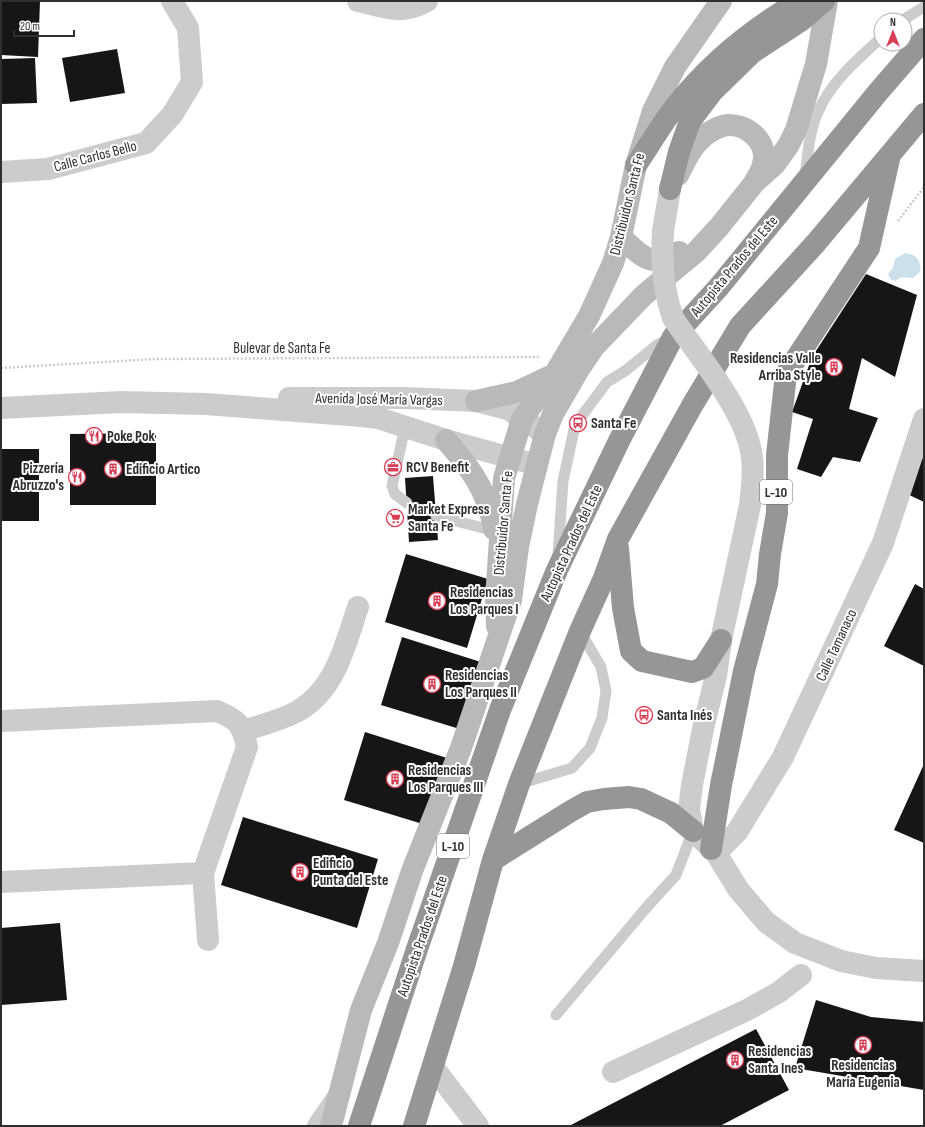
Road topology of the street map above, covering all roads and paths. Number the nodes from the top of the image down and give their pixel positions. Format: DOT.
graph roads {
  1 [pos="172,1"];
  2 [pos="358,1"];
  3 [pos="427,1"];
  4 [pos="721,1"];
  5 [pos="800,1"];
  6 [pos="824,1"];
  7 [pos="827,1"];
  8 [pos="924,7"];
  9 [pos="913,14"];
  10 [pos="924,39"];
  11 [pos="873,46"];
  12 [pos="924,114"];
  13 [pos="889,156"];
  14 [pos="636,165"];
  15 [pos="1,172"];
  16 [pos="755,182"];
  17 [pos="803,184"];
  18 [pos="670,189"];
  19 [pos="719,227"];
  20 [pos="621,237"];
  21 [pos="673,337"];
  22 [pos="558,366"];
  23 [pos="1,368"];
  24 [pos="476,401"];
  25 [pos="206,404"];
  26 [pos="1,408"];
  27 [pos="522,418"];
  28 [pos="924,419"];
  29 [pos="406,427"];
  30 [pos="545,434"];
  31 [pos="446,440"];
  32 [pos="510,457"];
  33 [pos="537,465"];
  34 [pos="407,503"];
  35 [pos="436,516"];
  36 [pos="495,531"];
  37 [pos="618,539"];
  38 [pos="557,570"];
  39 [pos="498,572"];
  40 [pos="358,607"];
  41 [pos="580,631"];
  42 [pos="498,639"];
  43 [pos="721,640"];
  44 [pos="1,721"];
  45 [pos="243,731"];
  46 [pos="518,784"];
  47 [pos="693,831"];
  48 [pos="713,851"];
  49 [pos="493,860"];
  50 [pos="203,873"];
  51 [pos="1,882"];
  52 [pos="208,940"];
  53 [pos="924,972"];
  54 [pos="801,975"];
  55 [pos="556,1015"];
  56 [pos="433,1067"];
  57 [pos="613,1072"];
  58 [pos="338,1097"];
  59 [pos="318,1126"];
  60 [pos="331,1126"];
  61 [pos="360,1126"];
  62 [pos="414,1126"];
  63 [pos="478,1126"];
  1 -- 15 [label="street, Calle Carlos Bello"];
  2 -- 3 [label="street"];
  4 -- 14 [label="street, Distribuidor Santa Fe"];
  5 -- 14 [label="highway"];
  6 -- 18 [label="highway"];
  7 -- 16 [label="street, Distribuidor Santa Fe"];
  8 -- 9 [label="lane"];
  10 -- 17 [label="highway, Autopista Prados del Este / L-10"];
  11 -- 17 [label="lane"];
  12 -- 13 [label="highway, L-10"];
  13 -- 37 [label="highway, L-10"];
  13 -- 48 [label="highway, L-10"];
  14 -- 20 [label="street, Distribuidor Santa Fe"];
  16 -- 18 [label="street"];
  16 -- 19 [label="street, Distribuidor Santa Fe"];
  17 -- 21 [label="highway, Autopista Prados del Este / L-10"];
  18 -- 43 [label="street, bridge"];
  19 -- 20 [label="street"];
  19 -- 30 [label="street, Distribuidor Santa Fe"];
  20 -- 22 [label="street, Distribuidor Santa Fe"];
  21 -- 38 [label="highway, Autopista Prados del Este / L-10"];
  21 -- 38 [label="lane"];
  22 -- 23 [label="path, Bulevar de Santa Fe"];
  22 -- 24 [label="street"];
  22 -- 27 [label="street, Distribuidor Santa Fe"];
  24 -- 25 [label="street, Avenida José María Vargas"];
  24 -- 27 [label="street, Avenida José María Vargas"];
  25 -- 26 [label="street, Avenida José María Vargas"];
  25 -- 29 [label="street, Avenida José María Vargas"];
  27 -- 30 [label="street, Avenida José María Vargas"];
  27 -- 32 [label="street, Distribuidor Santa Fe"];
  28 -- 48 [label="street, Calle Tamanaco"];
  29 -- 31 [label="street, Avenida José María Vargas"];
  29 -- 34 [label="lane"];
  30 -- 33 [label="street, Distribuidor Santa Fe"];
  31 -- 32 [label="street, Avenida José María Vargas"];
  31 -- 36 [label="street"];
  32 -- 33 [label="street, Avenida José María Vargas"];
  32 -- 39 [label="street, Distribuidor Santa Fe"];
  33 -- 42 [label="street, Distribuidor Santa Fe"];
  35 -- 36 [label="lane"];
  36 -- 39 [label="street"];
  37 -- 41 [label="highway, L-10"];
  37 -- 43 [label="highway"];
  38 -- 61 [label="highway, Autopista Prados del Este / L-10"];
  39 -- 42 [label="street, Distribuidor Santa Fe"];
  40 -- 45 [label="street"];
  41 -- 46 [label="highway, L-10"];
  41 -- 46 [label="lane"];
  42 -- 58 [label="street"];
  43 -- 47 [label="street"];
  44 -- 45 [label="street"];
  45 -- 50 [label="street"];
  46 -- 49 [label="highway, L-10"];
  47 -- 48 [label="street"];
  47 -- 49 [label="highway"];
  47 -- 55 [label="lane"];
  48 -- 53 [label="street"];
  49 -- 56 [label="highway, L-10"];
  50 -- 51 [label="street"];
  50 -- 52 [label="street"];
  54 -- 57 [label="street"];
  56 -- 62 [label="highway, L-10"];
  56 -- 63 [label="street"];
  58 -- 59 [label="street"];
  58 -- 60 [label="street"];
}
